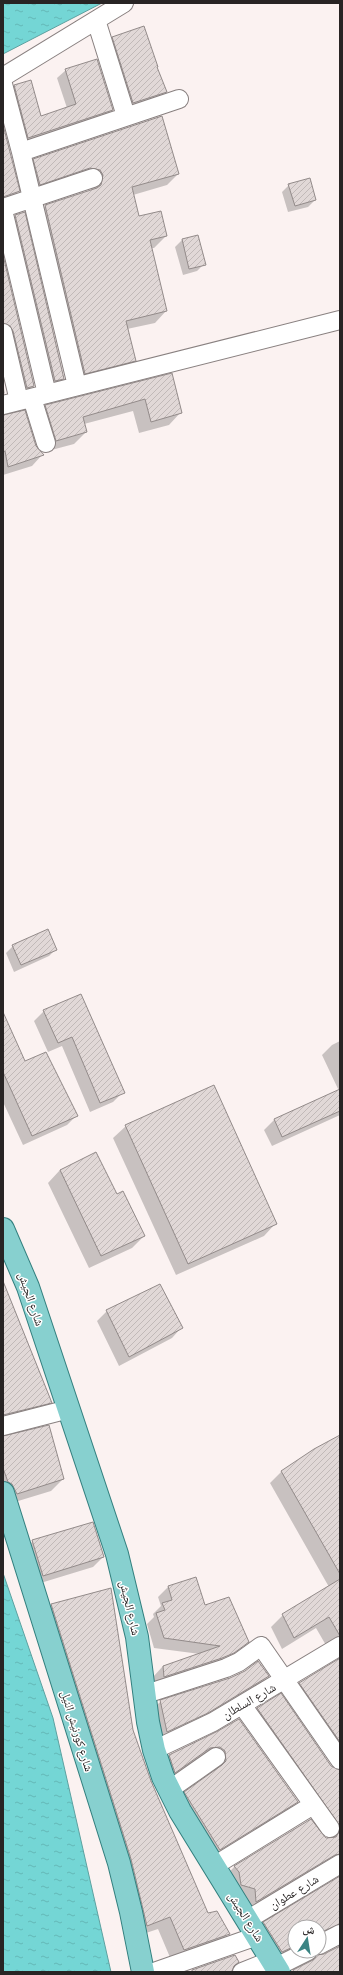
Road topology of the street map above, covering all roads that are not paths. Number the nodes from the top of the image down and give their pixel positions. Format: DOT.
graph roads {
  1 [pos="124,3"];
  2 [pos="96,20"];
  3 [pos="3,77"];
  4 [pos="3,84"];
  5 [pos="179,99"];
  6 [pos="126,116"];
  7 [pos="21,152"];
  8 [pos="93,178"];
  9 [pos="32,197"];
  10 [pos="3,209"];
  11 [pos="340,320"];
  12 [pos="3,333"];
  13 [pos="77,386"];
  14 [pos="25,400"];
  15 [pos="46,443"];
  16 [pos="3,1229"];
  17 [pos="69,1409"];
  18 [pos="3,1426"];
  19 [pos="3,1493"];
  20 [pos="340,1647"];
  21 [pos="284,1680"];
  22 [pos="146,1694"];
  23 [pos="242,1705"];
  24 [pos="154,1750"];
  25 [pos="216,1757"];
  26 [pos="340,1760"];
  27 [pos="169,1790"];
  28 [pos="313,1805"];
  29 [pos="330,1828"];
  30 [pos="340,1864"];
  31 [pos="214,1866"];
  32 [pos="252,1928"];
  33 [pos="340,1934"];
  34 [pos="327,1941"];
  35 [pos="291,1959"];
  36 [pos="276,1966"];
  37 [pos="143,1972"];
  38 [pos="154,1972"];
  39 [pos="242,1972"];
  1 -- 2 [label="street"];
  2 -- 3 [label="street"];
  2 -- 6 [label="street"];
  4 -- 7 [label="street"];
  5 -- 6 [label="street"];
  6 -- 7 [label="street"];
  7 -- 9 [label="street"];
  8 -- 9 [label="street"];
  9 -- 10 [label="street"];
  9 -- 13 [label="street"];
  10 -- 14 [label="street"];
  11 -- 13 [label="street"];
  12 -- 14 [label="street"];
  13 -- 14 [label="street"];
  14 -- 15 [label="street"];
  16 -- 17 [label="main road, شارع الجيش"];
  17 -- 18 [label="street"];
  17 -- 22 [label="main road, شارع الجيش"];
  19 -- 37 [label="main road, شارع كورنيش النيل"];
  20 -- 21 [label="street, شارع السلطان"];
  21 -- 22 [label="street"];
  21 -- 23 [label="street, شارع السلطان"];
  21 -- 26 [label="street"];
  22 -- 24 [label="main road, شارع الجيش"];
  23 -- 24 [label="street, شارع السلطان"];
  23 -- 28 [label="street"];
  24 -- 27 [label="main road, شارع الجيش"];
  25 -- 27 [label="street"];
  27 -- 31 [label="main road, شارع الجيش"];
  28 -- 29 [label="street"];
  28 -- 31 [label="street"];
  30 -- 32 [label="street, شارع عطوان"];
  31 -- 32 [label="main road, شارع الجيش"];
  32 -- 36 [label="main road, شارع الجيش"];
  32 -- 38 [label="street, شارع عطوان"];
  33 -- 34 [label="street"];
  35 -- 36 [label="street"];
  36 -- 39 [label="street"];
}
